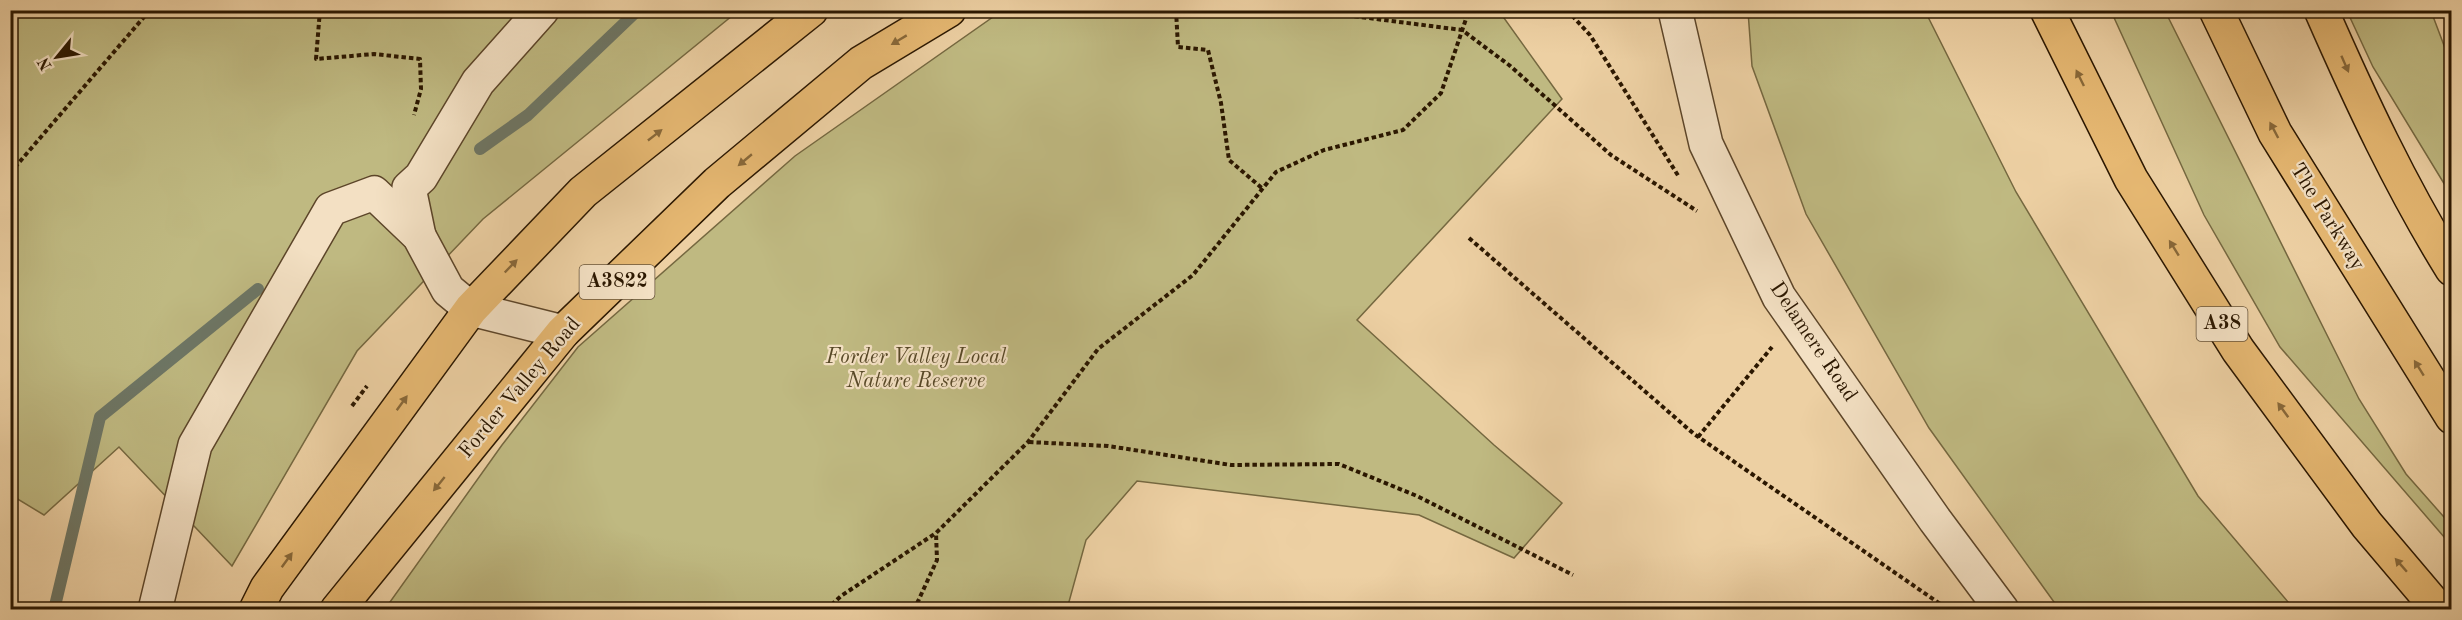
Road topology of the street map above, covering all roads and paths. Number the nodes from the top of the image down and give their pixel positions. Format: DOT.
graph roads {
  1 [pos="150,10"];
  2 [pos="320,10"];
  3 [pos="542,10"];
  4 [pos="812,10"];
  5 [pos="949,10"];
  6 [pos="1176,10"];
  7 [pos="1333,10"];
  8 [pos="1469,10"];
  9 [pos="1567,10"];
  10 [pos="1675,10"];
  11 [pos="2047,10"];
  12 [pos="2216,10"];
  13 [pos="2321,10"];
  14 [pos="1462,30"];
  15 [pos="413,119"];
  16 [pos="1675,171"];
  17 [pos="10,173"];
  18 [pos="1263,189"];
  19 [pos="1700,213"];
  20 [pos="419,237"];
  21 [pos="1469,238"];
  22 [pos="2451,270"];
  23 [pos="471,309"];
  24 [pos="563,332"];
  25 [pos="1778,341"];
  26 [pos="2451,417"];
  27 [pos="1698,437"];
  28 [pos="1028,442"];
  29 [pos="936,533"];
  30 [pos="1573,575"];
  31 [pos="155,609"];
  32 [pos="256,609"];
  33 [pos="337,609"];
  34 [pos="826,609"];
  35 [pos="914,609"];
  36 [pos="1949,609"];
  37 [pos="2002,609"];
  38 [pos="2439,609"];
  1 -- 17 [label="path"];
  2 -- 15 [label="path"];
  3 -- 20 [label="street"];
  23 -- 4 [label="main road, one-way"];
  5 -- 24 [label="main road, Forder Valley Road / A3822, one-way"];
  6 -- 18 [label="path"];
  7 -- 14 [label="path"];
  8 -- 14 [label="path"];
  9 -- 16 [label="path"];
  10 -- 37 [label="street, Delamere Road"];
  38 -- 11 [label="main road, A38, one-way"];
  26 -- 12 [label="main road, The Parkway, one-way"];
  13 -- 22 [label="main road, one-way"];
  14 -- 18 [label="path"];
  14 -- 19 [label="path"];
  18 -- 28 [label="path"];
  20 -- 23 [label="street"];
  20 -- 31 [label="street"];
  21 -- 27 [label="path"];
  23 -- 24 [label="street"];
  32 -- 23 [label="main road, one-way"];
  24 -- 33 [label="main road, Forder Valley Road / A3822, one-way"];
  25 -- 27 [label="path"];
  27 -- 36 [label="path"];
  28 -- 29 [label="path"];
  28 -- 30 [label="path"];
  29 -- 34 [label="path"];
  29 -- 35 [label="path"];
}
